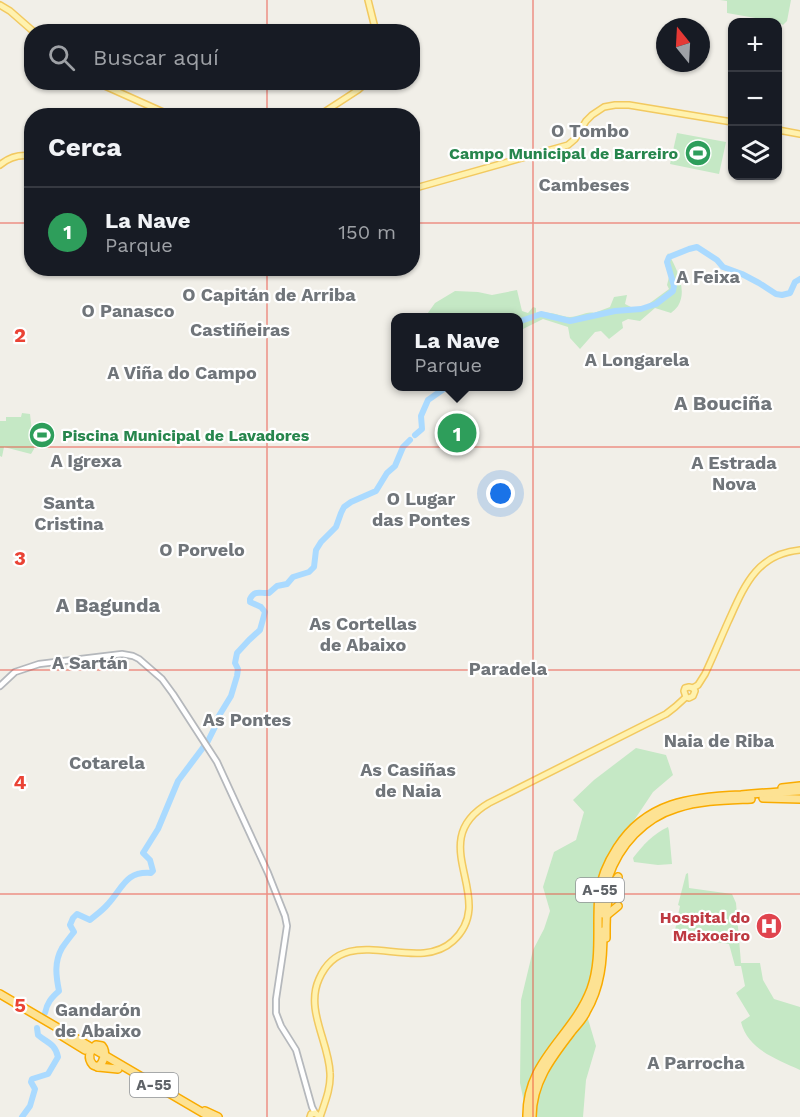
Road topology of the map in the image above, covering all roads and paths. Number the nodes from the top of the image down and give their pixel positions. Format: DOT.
graph roads {
  1 [pos="368,0"];
  2 [pos="0,5"];
  3 [pos="25,24"];
  4 [pos="374,24"];
  5 [pos="114,90"];
  6 [pos="358,90"];
  7 [pos="154,108"];
  8 [pos="330,108"];
  9 [pos="728,121"];
  10 [pos="782,131"];
  11 [pos="800,134"];
  12 [pos="24,155"];
  13 [pos="0,165"];
  14 [pos="420,187"];
  15 [pos="800,550"];
  16 [pos="0,686"];
  17 [pos="800,786"];
  18 [pos="742,794"];
  19 [pos="800,795"];
  20 [pos="618,877"];
  21 [pos="0,996"];
  22 [pos="593,998"];
  23 [pos="102,1050"];
  24 [pos="90,1051"];
  25 [pos="98,1067"];
  26 [pos="118,1069"];
  27 [pos="323,1104"];
  28 [pos="197,1108"];
  29 [pos="315,1113"];
  30 [pos="202,1117"];
  31 [pos="210,1117"];
  32 [pos="218,1117"];
  33 [pos="527,1117"];
  34 [pos="532,1117"];
  1 -- 4 [label="main road"];
  2 -- 3 [label="main road"];
  5 -- 7 [label="main road"];
  6 -- 8 [label="main road"];
  9 -- 14 [label="main road"];
  10 -- 11 [label="main road"];
  12 -- 13 [label="main road"];
  15 -- 27 [label="main road"];
  16 -- 29 [label="street"];
  17 -- 18 [label="highway"];
  18 -- 19 [label="highway, A-55"];
  18 -- 33 [label="highway, A-55"];
  19 -- 22 [label="highway, A-55"];
  20 -- 22 [label="highway, A-55"];
  21 -- 24 [label="highway, A-55"];
  22 -- 34 [label="highway, A-55"];
  23 -- 24 [label="highway, A-55"];
  23 -- 24 [label="highway"];
  23 -- 25 [label="highway"];
  23 -- 26 [label="highway, A-55"];
  23 -- 28 [label="highway, A-55"];
  24 -- 25 [label="highway"];
  25 -- 26 [label="highway"];
  26 -- 30 [label="highway, A-55"];
  27 -- 29 [label="main road"];
  27 -- 29 [label="street"];
  28 -- 31 [label="highway, A-55"];
  28 -- 32 [label="highway"];
}
